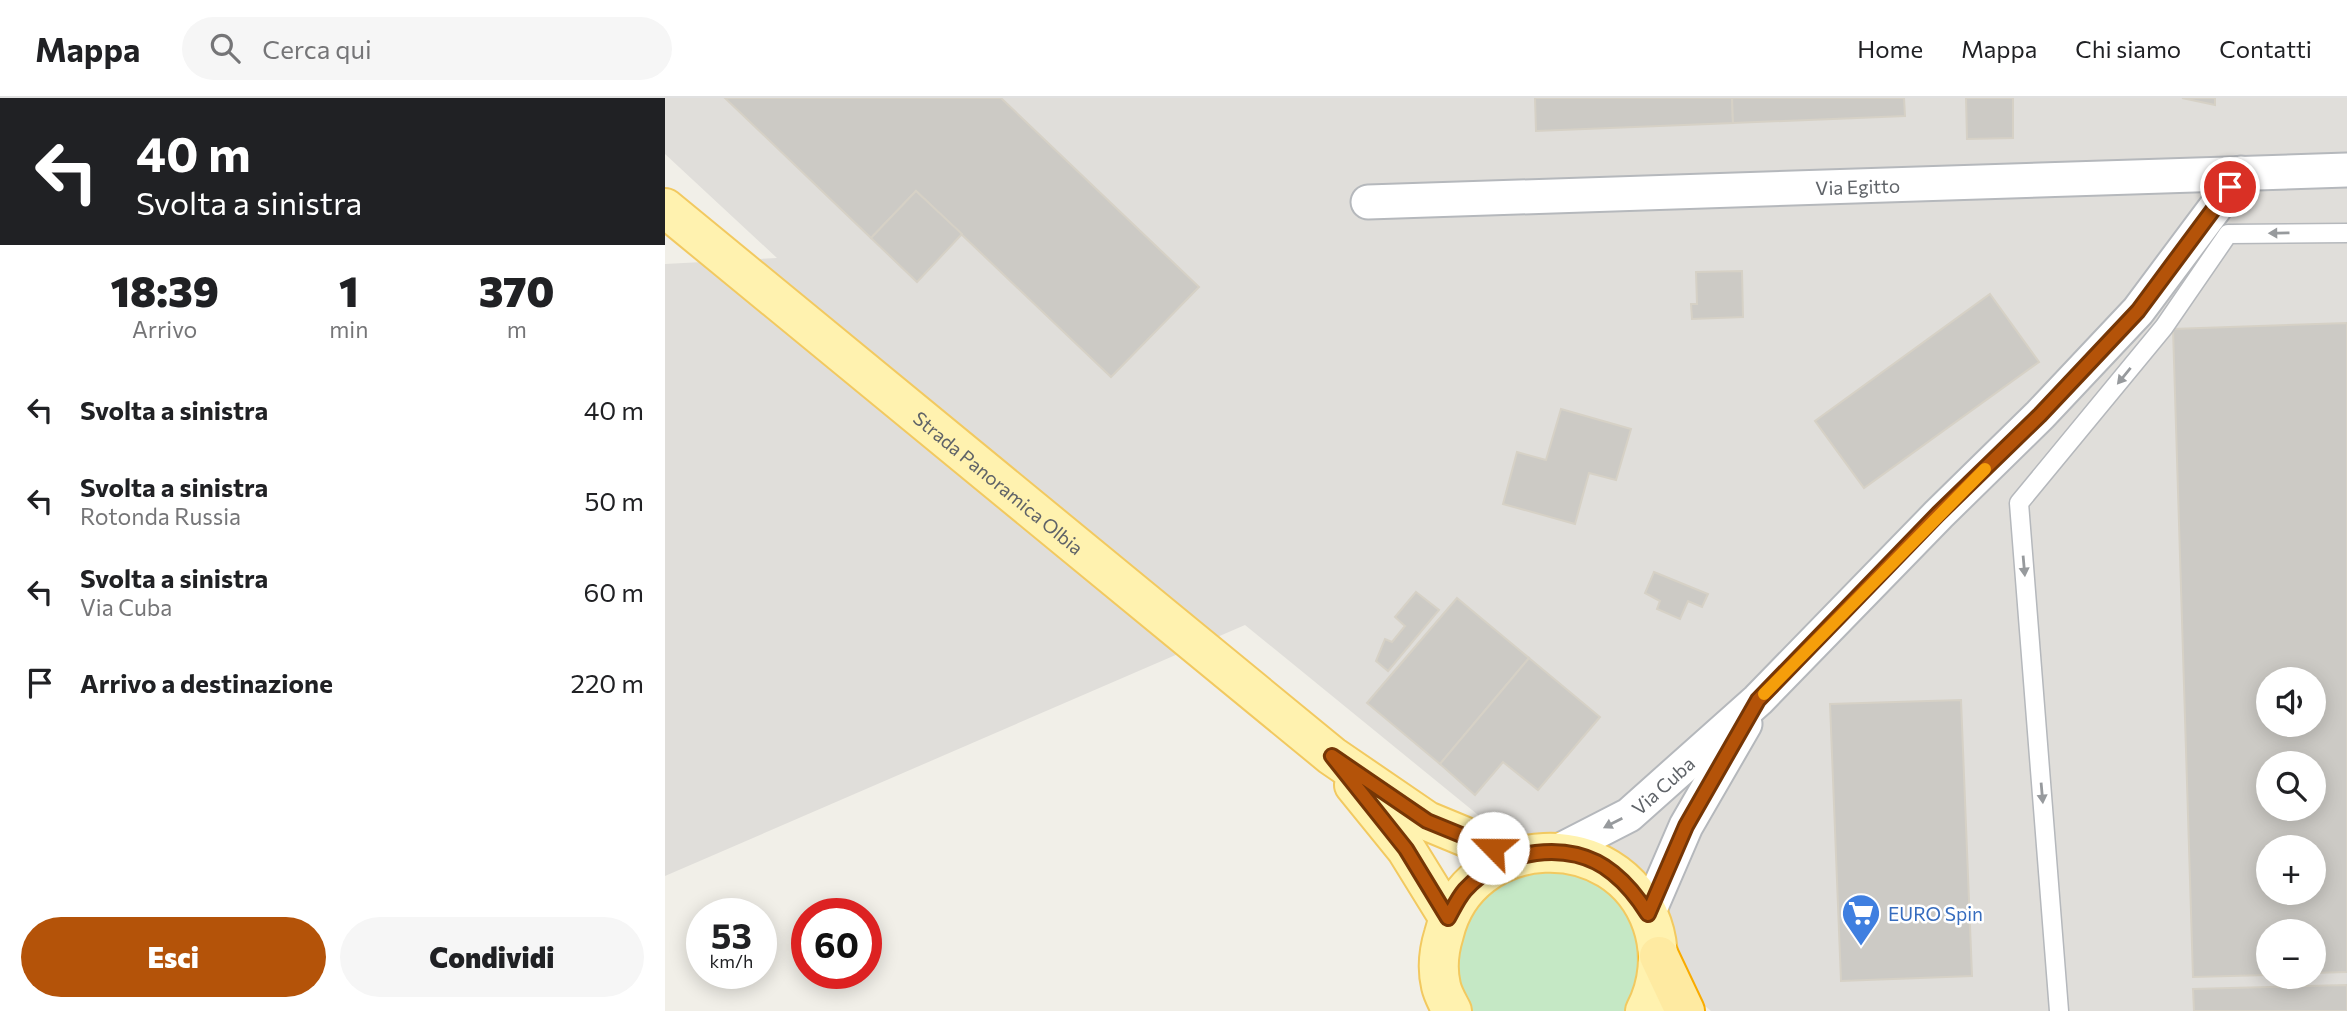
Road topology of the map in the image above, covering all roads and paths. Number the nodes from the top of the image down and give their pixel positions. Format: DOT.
graph roads {
  1 [pos="2347,170"];
  2 [pos="2241,173"];
  3 [pos="1367,202"];
  4 [pos="665,208"];
  5 [pos="2347,233"];
  6 [pos="1758,700"];
  7 [pos="1332,756"];
  8 [pos="1557,852"];
  9 [pos="1514,857"];
  10 [pos="1648,914"];
  11 [pos="1448,918"];
  12 [pos="1659,956"];
  13 [pos="1452,1011"];
  14 [pos="1645,1011"];
  15 [pos="1685,1011"];
  16 [pos="2059,1011"];
  1 -- 2 [label="street, Via Egitto"];
  2 -- 3 [label="street, Via Egitto"];
  2 -- 6 [label="street, Via Cuba"];
  4 -- 7 [label="main road, Strada Panoramica Olbia"];
  5 -- 16 [label="lane, one-way"];
  6 -- 8 [label="street, Via Cuba, one-way"];
  6 -- 10 [label="street, Via Cuba"];
  7 -- 9 [label="main road"];
  7 -- 11 [label="main road"];
  8 -- 9 [label="main road"];
  8 -- 10 [label="main road"];
  9 -- 11 [label="main road"];
  10 -- 12 [label="main road"];
  11 -- 13 [label="main road"];
  12 -- 14 [label="main road"];
  12 -- 15 [label="highway"];
}
